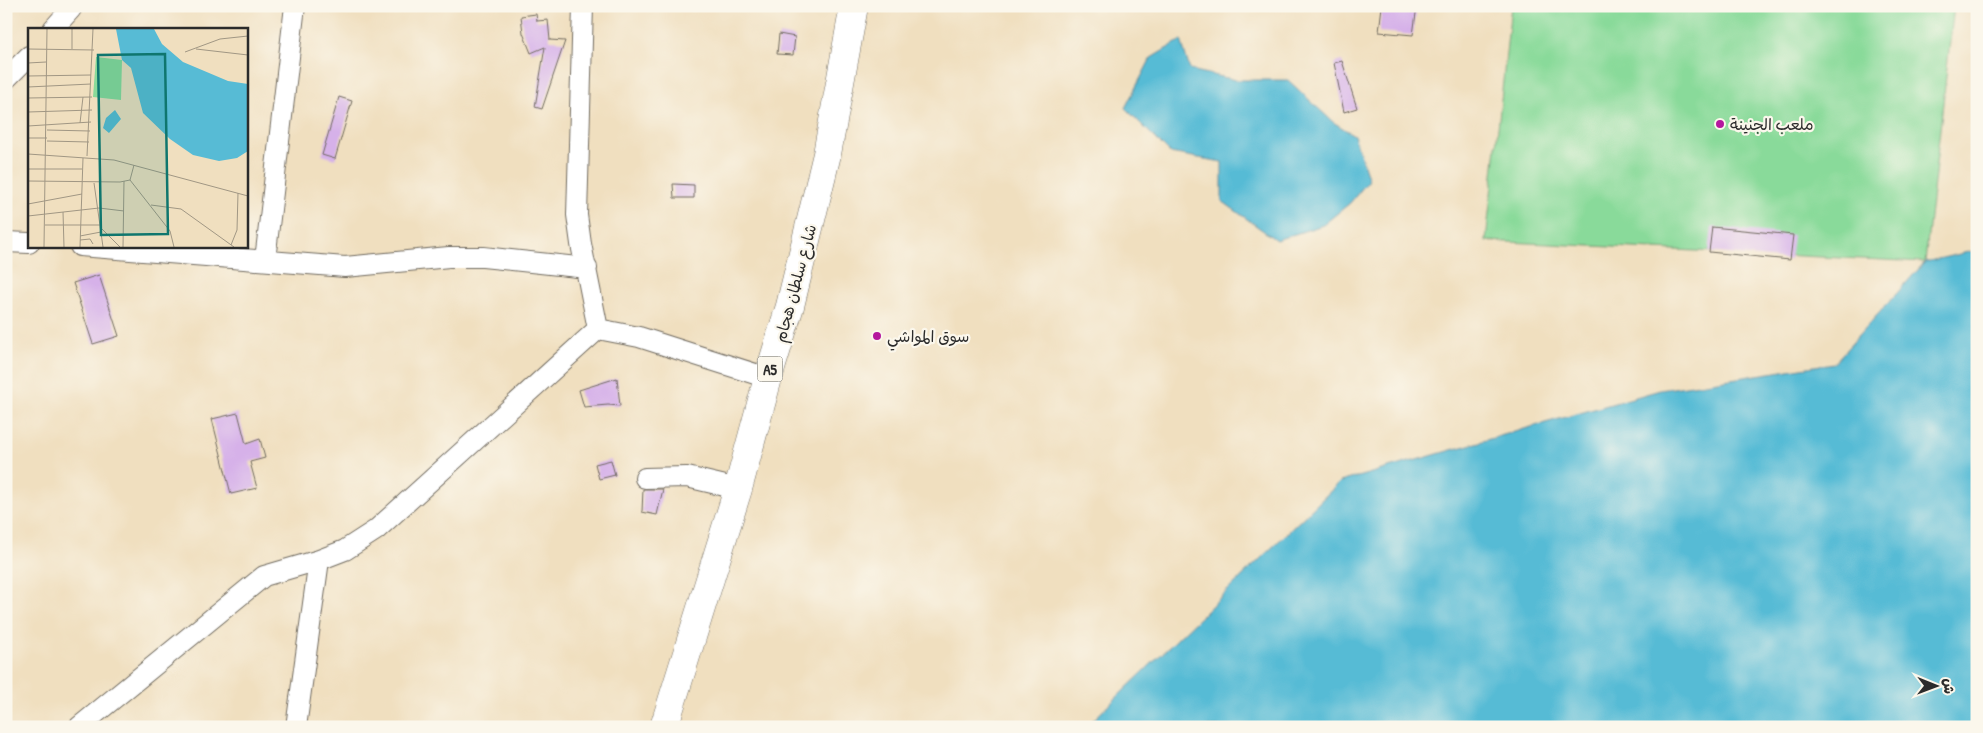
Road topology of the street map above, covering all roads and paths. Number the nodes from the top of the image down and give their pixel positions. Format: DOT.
graph roads {
  1 [pos="295,6"];
  2 [pos="583,6"];
  3 [pos="854,6"];
  4 [pos="73,7"];
  5 [pos="55,28"];
  6 [pos="28,57"];
  7 [pos="6,79"];
  8 [pos="6,242"];
  9 [pos="28,243"];
  10 [pos="106,248"];
  11 [pos="265,260"];
  12 [pos="587,268"];
  13 [pos="598,329"];
  14 [pos="768,378"];
  15 [pos="645,478"];
  16 [pos="738,489"];
  17 [pos="320,560"];
  18 [pos="79,727"];
  19 [pos="296,727"];
  20 [pos="664,727"];
  1 -- 11 [label="street"];
  2 -- 12 [label="street"];
  3 -- 14 [label="highway, شارع سلطان هجام / A5"];
  4 -- 5 [label="street"];
  6 -- 7 [label="street"];
  8 -- 9 [label="street"];
  10 -- 11 [label="street"];
  11 -- 12 [label="street"];
  12 -- 13 [label="street"];
  13 -- 14 [label="street"];
  13 -- 17 [label="street"];
  14 -- 16 [label="highway, شارع سلطان هجام / A5"];
  15 -- 16 [label="street"];
  16 -- 20 [label="highway, شارع سلطان هجام / A5"];
  17 -- 18 [label="street"];
  17 -- 19 [label="street"];
}
